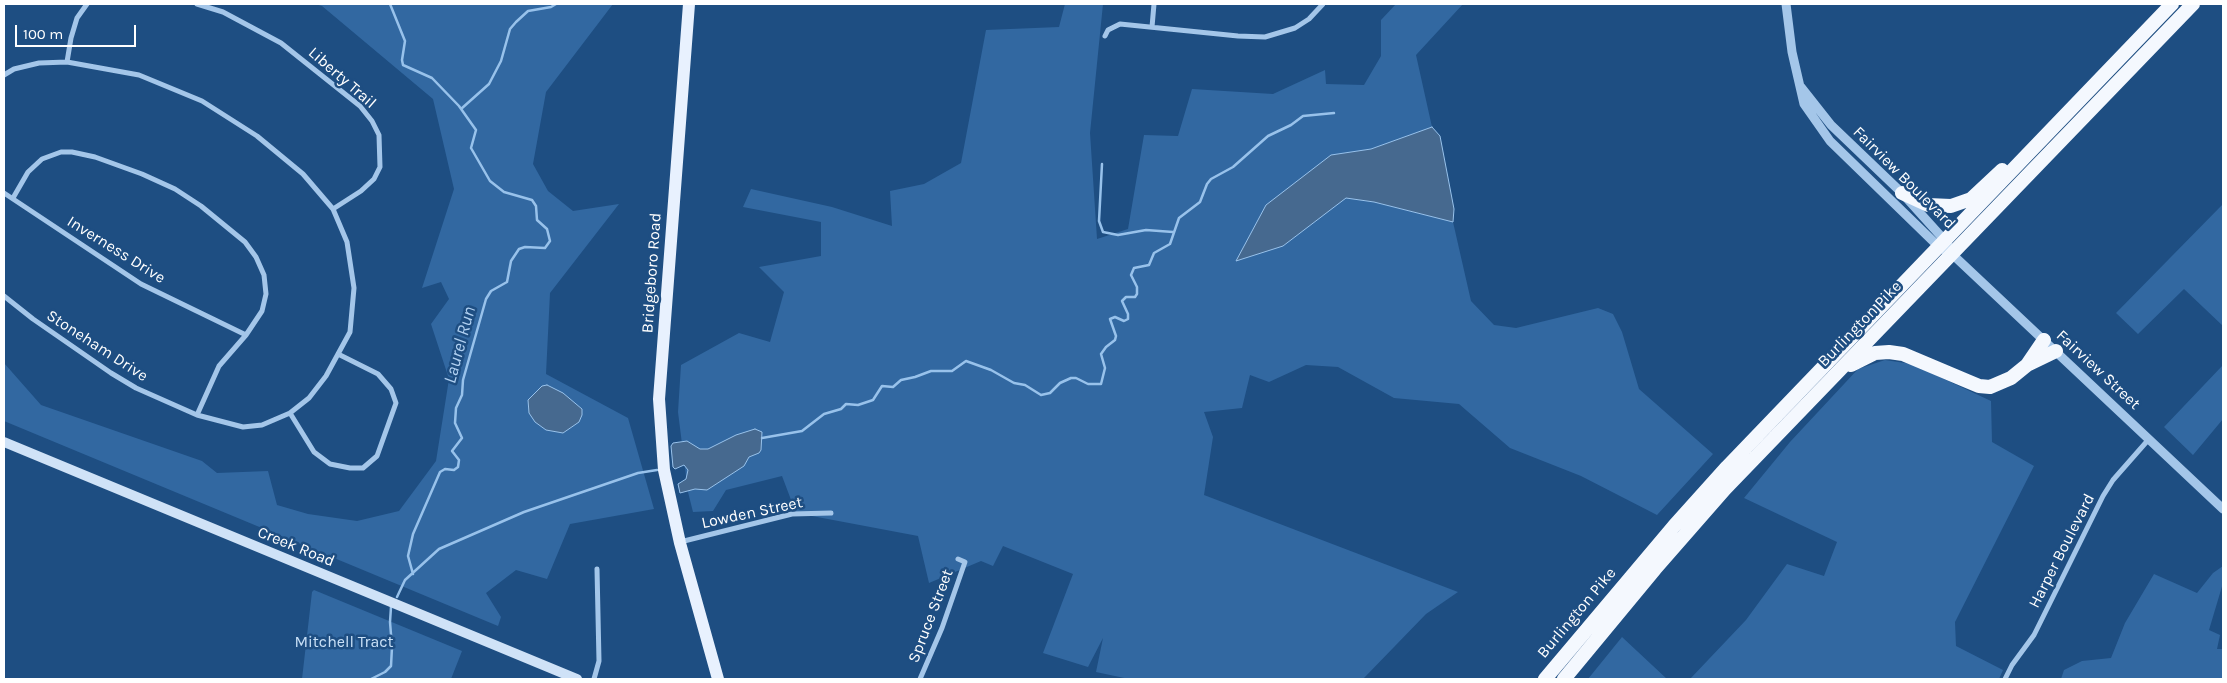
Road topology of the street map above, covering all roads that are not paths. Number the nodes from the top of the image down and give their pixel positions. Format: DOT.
graph roads {
  1 [pos="87,4"];
  2 [pos="197,4"];
  3 [pos="689,4"];
  4 [pos="1154,4"];
  5 [pos="1323,4"];
  6 [pos="1786,4"];
  7 [pos="2172,4"];
  8 [pos="2193,4"];
  9 [pos="1152,27"];
  10 [pos="1105,36"];
  11 [pos="68,62"];
  12 [pos="4,74"];
  13 [pos="1801,87"];
  14 [pos="2021,162"];
  15 [pos="1902,193"];
  16 [pos="4,194"];
  17 [pos="13,198"];
  18 [pos="334,209"];
  19 [pos="1943,243"];
  20 [pos="1952,254"];
  21 [pos="4,296"];
  22 [pos="246,335"];
  23 [pos="2044,340"];
  24 [pos="2056,351"];
  25 [pos="340,354"];
  26 [pos="2027,365"];
  27 [pos="1835,375"];
  28 [pos="290,413"];
  29 [pos="197,415"];
  30 [pos="2149,439"];
  31 [pos="4,442"];
  32 [pos="2223,509"];
  33 [pos="831,513"];
  34 [pos="680,543"];
  35 [pos="958,559"];
  36 [pos="597,569"];
  37 [pos="577,679"];
  38 [pos="594,679"];
  39 [pos="718,679"];
  40 [pos="920,679"];
  41 [pos="1545,679"];
  42 [pos="1564,679"];
  43 [pos="2005,679"];
  1 -- 11 [label="street"];
  2 -- 18 [label="street, Liberty Trail"];
  3 -- 34 [label="main road, Bridgeboro Road"];
  4 -- 9 [label="street"];
  5 -- 9 [label="street"];
  6 -- 13 [label="street, Fairview Boulevard"];
  7 -- 14 [label="highway, Burlington Pike"];
  8 -- 20 [label="highway, Burlington Pike"];
  9 -- 10 [label="street"];
  11 -- 12 [label="street, Stoneham Drive"];
  11 -- 18 [label="street, Stoneham Drive"];
  13 -- 15 [label="street, Fairview Boulevard"];
  13 -- 19 [label="street, Fairview Boulevard"];
  14 -- 15 [label="highway"];
  14 -- 19 [label="highway, Burlington Pike"];
  15 -- 19 [label="street, Fairview Boulevard"];
  16 -- 17 [label="street, Inverness Drive"];
  17 -- 22 [label="street, Inverness Drive"];
  17 -- 22 [label="street"];
  18 -- 25 [label="street, Stoneham Drive"];
  19 -- 20 [label="street, Fairview Boulevard"];
  19 -- 41 [label="highway, Burlington Pike"];
  20 -- 23 [label="street, Fairview Street"];
  20 -- 27 [label="highway, Burlington Pike"];
  21 -- 29 [label="street, Stoneham Drive"];
  22 -- 29 [label="street"];
  23 -- 24 [label="street, Fairview Street"];
  23 -- 26 [label="highway"];
  24 -- 26 [label="highway"];
  24 -- 30 [label="street, Fairview Street"];
  25 -- 28 [label="street, Stoneham Drive"];
  25 -- 28 [label="street"];
  26 -- 27 [label="highway"];
  27 -- 42 [label="highway, Burlington Pike"];
  28 -- 29 [label="street, Stoneham Drive"];
  30 -- 32 [label="street, Fairview Street"];
  30 -- 43 [label="street, Harper Boulevard"];
  31 -- 37 [label="main road, Creek Road"];
  33 -- 34 [label="street, Lowden Street"];
  34 -- 39 [label="main road, Bridgeboro Road"];
  35 -- 40 [label="street, Spruce Street"];
  36 -- 38 [label="street"];
}
